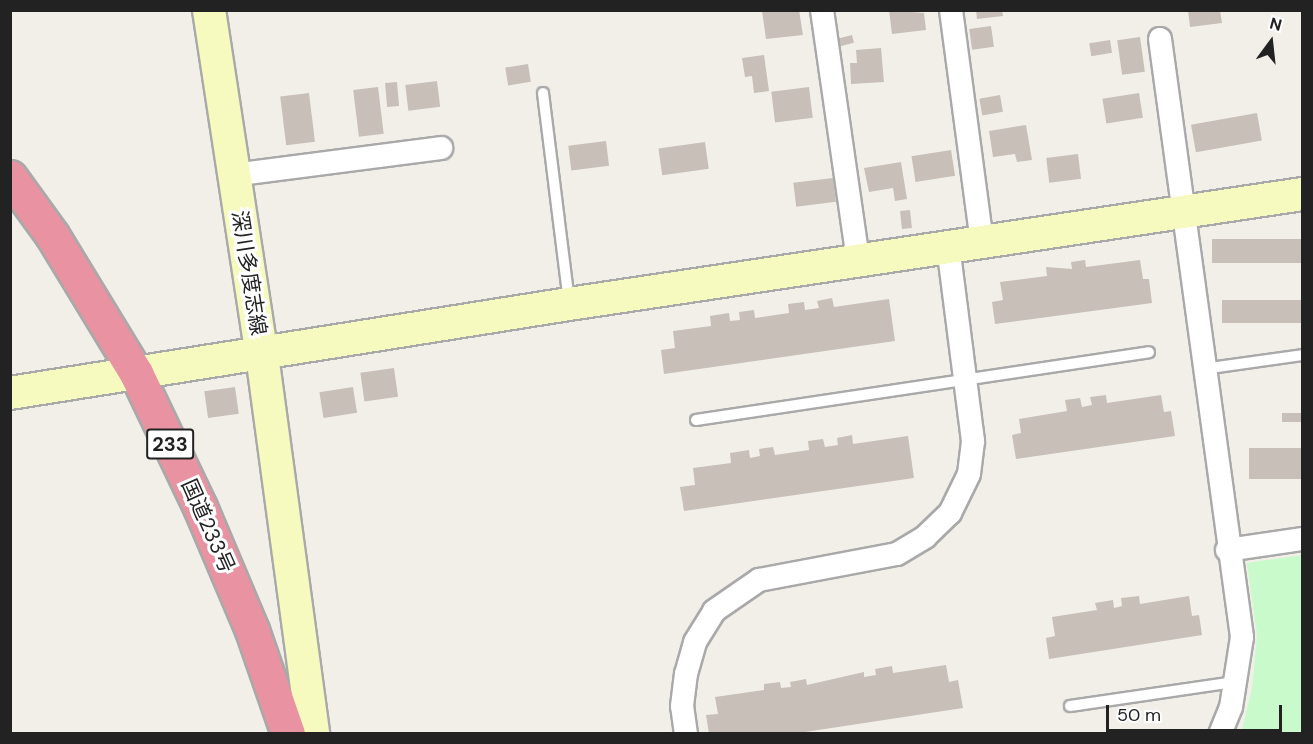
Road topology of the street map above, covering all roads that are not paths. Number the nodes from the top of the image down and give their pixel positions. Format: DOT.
graph roads {
  1 [pos="209,10"];
  2 [pos="822,10"];
  3 [pos="951,10"];
  4 [pos="1160,39"];
  5 [pos="543,93"];
  6 [pos="441,148"];
  7 [pos="233,175"];
  8 [pos="10,177"];
  9 [pos="1302,194"];
  10 [pos="1181,212"];
  11 [pos="982,242"];
  12 [pos="948,247"];
  13 [pos="858,261"];
  14 [pos="569,304"];
  15 [pos="1149,352"];
  16 [pos="262,355"];
  17 [pos="1302,356"];
  18 [pos="1203,369"];
  19 [pos="136,373"];
  20 [pos="965,380"];
  21 [pos="10,393"];
  22 [pos="696,420"];
  23 [pos="1302,539"];
  24 [pos="1227,550"];
  25 [pos="1235,682"];
  26 [pos="1070,706"];
  27 [pos="288,734"];
  28 [pos="313,734"];
  29 [pos="686,734"];
  30 [pos="1220,734"];
  1 -- 7 [label="street, 深川多度志線"];
  2 -- 13 [label="street"];
  3 -- 11 [label="street"];
  4 -- 10 [label="street"];
  5 -- 14 [label="lane"];
  6 -- 7 [label="street"];
  7 -- 16 [label="street, 深川多度志線"];
  8 -- 19 [label="highway, 国道233号 / 233"];
  9 -- 10 [label="street"];
  10 -- 11 [label="street"];
  10 -- 18 [label="street"];
  11 -- 12 [label="street"];
  12 -- 13 [label="street"];
  12 -- 20 [label="street"];
  13 -- 14 [label="street"];
  14 -- 16 [label="street"];
  15 -- 20 [label="lane"];
  16 -- 19 [label="street, 深川多度志線"];
  16 -- 28 [label="street"];
  17 -- 18 [label="lane"];
  18 -- 24 [label="street"];
  19 -- 21 [label="street, 深川多度志線"];
  19 -- 27 [label="highway, 国道233号 / 233"];
  20 -- 22 [label="lane"];
  20 -- 29 [label="street"];
  23 -- 24 [label="street"];
  24 -- 25 [label="street"];
  25 -- 26 [label="lane"];
  25 -- 30 [label="street"];
}
